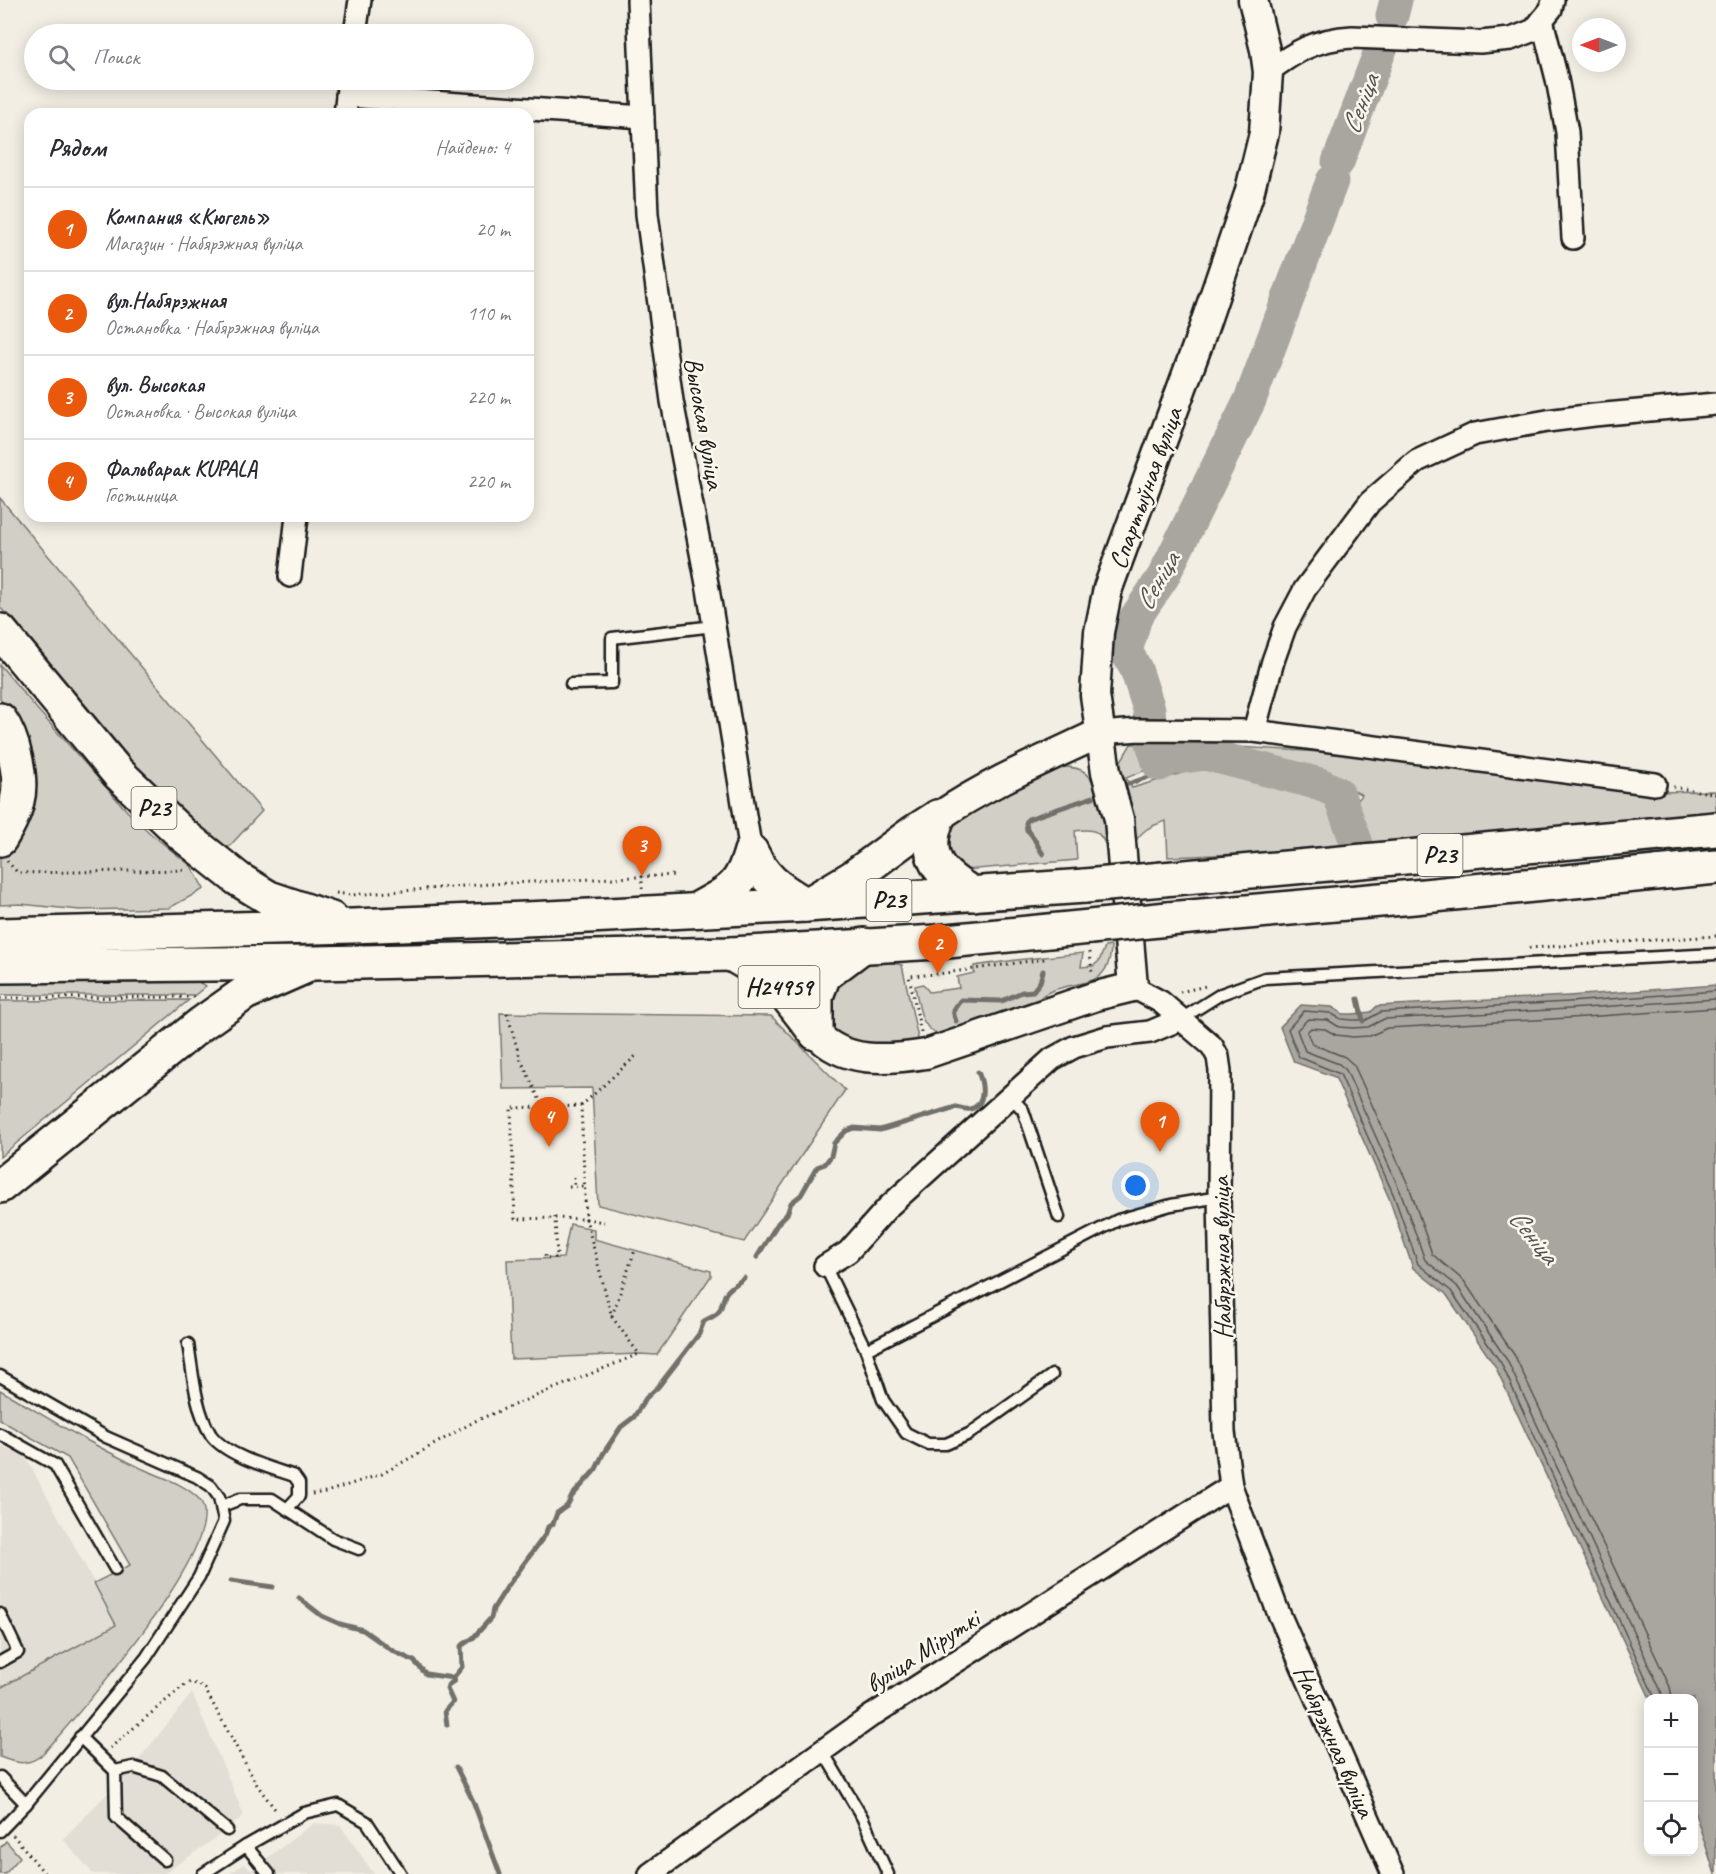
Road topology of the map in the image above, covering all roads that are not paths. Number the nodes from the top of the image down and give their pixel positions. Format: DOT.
graph roads {
  1 [pos="360,0"];
  2 [pos="639,0"];
  3 [pos="1253,0"];
  4 [pos="1553,0"];
  5 [pos="1542,20"];
  6 [pos="356,24"];
  7 [pos="1268,72"];
  8 [pos="347,97"];
  9 [pos="510,108"];
  10 [pos="534,110"];
  11 [pos="643,117"];
  12 [pos="1573,238"];
  13 [pos="1716,404"];
  14 [pos="296,522"];
  15 [pos="290,576"];
  16 [pos="714,626"];
  17 [pos="0,631"];
  18 [pos="570,684"];
  19 [pos="0,720"];
  20 [pos="1254,731"];
  21 [pos="1100,733"];
  22 [pos="1655,784"];
  23 [pos="938,817"];
  24 [pos="1716,829"];
  25 [pos="3,850"];
  26 [pos="751,852"];
  27 [pos="1716,867"];
  28 [pos="973,894"];
  29 [pos="806,905"];
  30 [pos="695,910"];
  31 [pos="353,926"];
  32 [pos="0,934"];
  33 [pos="864,945"];
  34 [pos="730,954"];
  35 [pos="1716,954"];
  36 [pos="315,963"];
  37 [pos="0,966"];
  38 [pos="1134,987"];
  39 [pos="1181,1018"];
  40 [pos="816,1032"];
  41 [pos="1010,1096"];
  42 [pos="0,1186"];
  43 [pos="1219,1197"];
  44 [pos="1059,1217"];
  45 [pos="825,1266"];
  46 [pos="188,1344"];
  47 [pos="866,1350"];
  48 [pos="1052,1375"];
  49 [pos="0,1376"];
  50 [pos="0,1434"];
  51 [pos="1231,1486"];
  52 [pos="222,1506"];
  53 [pos="287,1509"];
  54 [pos="359,1549"];
  55 [pos="115,1569"];
  56 [pos="0,1614"];
  57 [pos="0,1662"];
  58 [pos="80,1737"];
  59 [pos="822,1750"];
  60 [pos="115,1771"];
  61 [pos="0,1777"];
  62 [pos="26,1804"];
  63 [pos="227,1830"];
  64 [pos="0,1831"];
  65 [pos="246,1846"];
  66 [pos="165,1860"];
  67 [pos="202,1874"];
  68 [pos="269,1874"];
  69 [pos="401,1874"];
  70 [pos="650,1874"];
  71 [pos="888,1874"];
  72 [pos="1393,1874"];
  1 -- 6 [label="street"];
  2 -- 11 [label="street, Высокая вуліца"];
  3 -- 7 [label="street, Спартыўная вуліца"];
  4 -- 5 [label="street"];
  5 -- 7 [label="street"];
  5 -- 12 [label="street"];
  7 -- 21 [label="street, Спартыўная вуліца"];
  8 -- 9 [label="street"];
  10 -- 11 [label="street"];
  11 -- 16 [label="street, Высокая вуліца"];
  13 -- 20 [label="street"];
  14 -- 15 [label="street"];
  16 -- 18 [label="lane"];
  16 -- 26 [label="street, Высокая вуліца"];
  17 -- 31 [label="highway, Р23"];
  19 -- 25 [label="highway"];
  20 -- 21 [label="street"];
  20 -- 22 [label="street"];
  21 -- 23 [label="street"];
  21 -- 38 [label="street, Спартыўная вуліца"];
  23 -- 28 [label="highway"];
  23 -- 29 [label="highway"];
  24 -- 28 [label="highway, Р23, bridge"];
  26 -- 29 [label="highway"];
  26 -- 30 [label="highway"];
  27 -- 33 [label="highway, Р23, bridge"];
  28 -- 29 [label="highway, Р23"];
  29 -- 30 [label="highway, Р23"];
  30 -- 31 [label="highway, Р23"];
  31 -- 32 [label="highway, Р23"];
  33 -- 34 [label="highway, Р23"];
  33 -- 40 [label="highway, Н24959"];
  34 -- 36 [label="highway, Р23"];
  34 -- 40 [label="highway, Н24959"];
  35 -- 39 [label="lane"];
  36 -- 37 [label="highway, Р23"];
  36 -- 42 [label="highway, Р23"];
  38 -- 39 [label="street, Набярэжная вуліца"];
  38 -- 40 [label="street, Н24959"];
  39 -- 41 [label="street"];
  39 -- 43 [label="street, Набярэжная вуліца"];
  41 -- 44 [label="lane"];
  41 -- 45 [label="street"];
  43 -- 47 [label="lane"];
  43 -- 51 [label="street, Набярэжная вуліца"];
  45 -- 47 [label="lane"];
  46 -- 53 [label="lane"];
  47 -- 48 [label="lane"];
  49 -- 52 [label="lane"];
  50 -- 55 [label="lane"];
  51 -- 59 [label="street, вуліца Міруткі"];
  51 -- 72 [label="street, Набярэжная вуліца"];
  52 -- 53 [label="lane"];
  52 -- 58 [label="lane"];
  53 -- 54 [label="lane"];
  56 -- 57 [label="lane"];
  58 -- 60 [label="lane"];
  58 -- 62 [label="lane"];
  59 -- 70 [label="street, вуліца Міруткі"];
  59 -- 71 [label="lane"];
  60 -- 63 [label="lane"];
  60 -- 66 [label="lane"];
  61 -- 62 [label="lane"];
  62 -- 64 [label="lane"];
  65 -- 67 [label="lane"];
  65 -- 68 [label="lane"];
  65 -- 69 [label="lane"];
}
